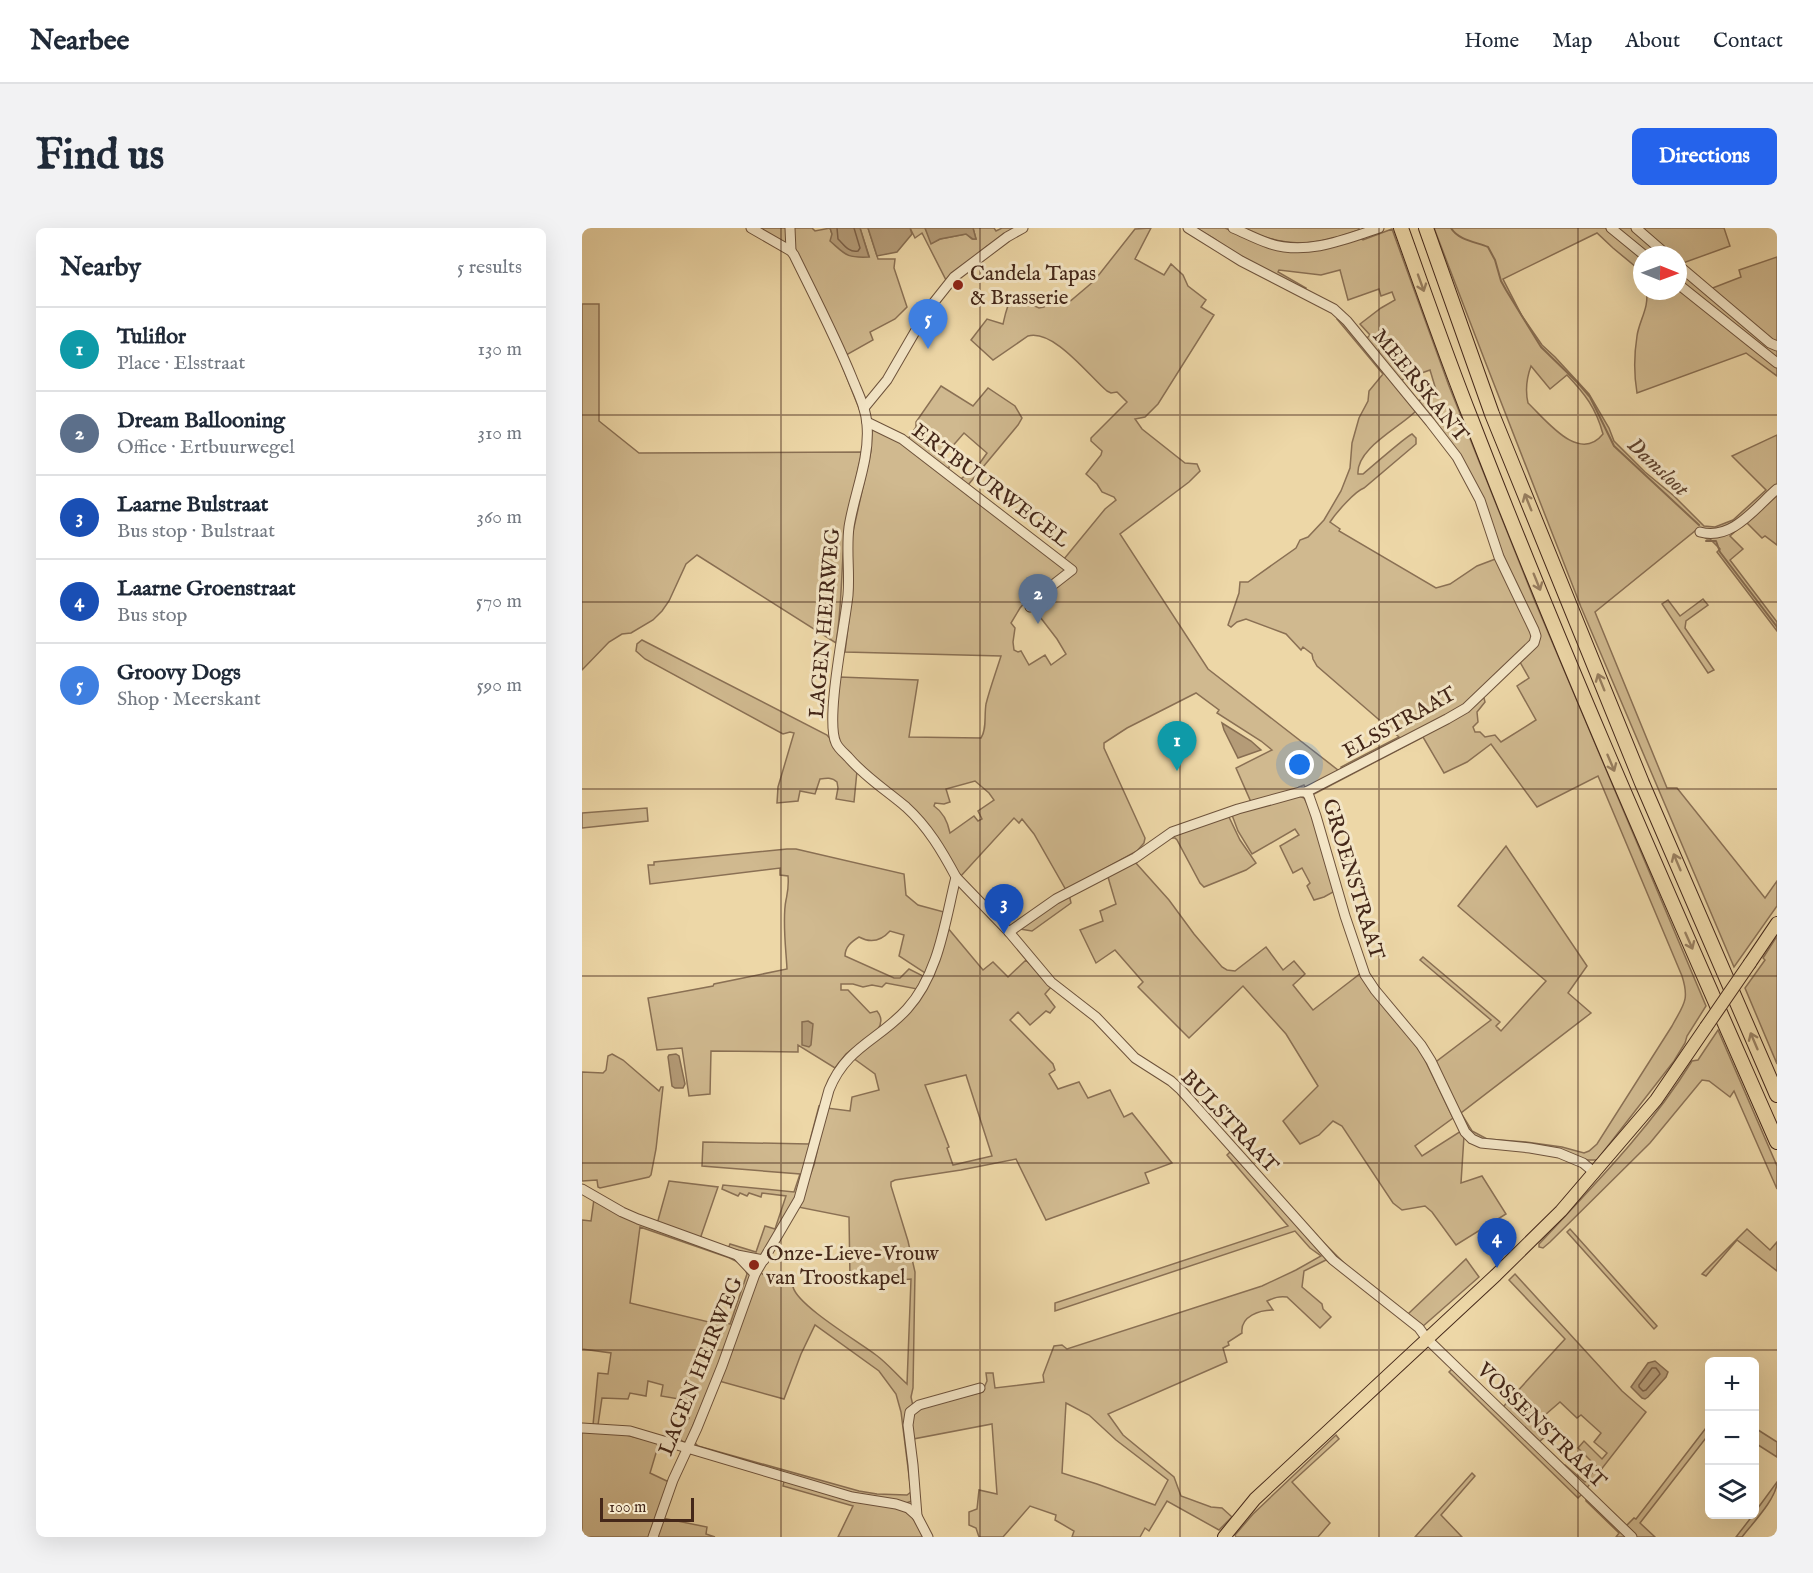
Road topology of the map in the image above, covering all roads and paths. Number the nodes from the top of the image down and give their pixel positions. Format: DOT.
graph roads {
  1 [pos="751,228"];
  2 [pos="790,228"];
  3 [pos="1023,228"];
  4 [pos="1188,228"];
  5 [pos="1233,228"];
  6 [pos="1379,228"];
  7 [pos="1401,228"];
  8 [pos="1426,228"];
  9 [pos="1611,228"];
  10 [pos="1636,228"];
  11 [pos="1633,246"];
  12 [pos="1657,246"];
  13 [pos="790,251"];
  14 [pos="1687,273"];
  15 [pos="1687,291"];
  16 [pos="1777,346"];
  17 [pos="1777,363"];
  18 [pos="864,408"];
  19 [pos="867,422"];
  20 [pos="1777,489"];
  21 [pos="1700,532"];
  22 [pos="1030,608"];
  23 [pos="1534,643"];
  24 [pos="1306,792"];
  25 [pos="956,877"];
  26 [pos="1777,923"];
  27 [pos="1009,932"];
  28 [pos="1777,1095"];
  29 [pos="1777,1142"];
  30 [pos="1595,1173"];
  31 [pos="582,1189"];
  32 [pos="737,1255"];
  33 [pos="764,1260"];
  34 [pos="755,1274"];
  35 [pos="1427,1339"];
  36 [pos="980,1388"];
  37 [pos="582,1428"];
  38 [pos="687,1449"];
  39 [pos="916,1516"];
  40 [pos="653,1537"];
  41 [pos="928,1537"];
  42 [pos="1224,1537"];
  43 [pos="1632,1537"];
  1 -- 13 [label="street"];
  2 -- 13 [label="street, LAGEN HEIRWEG"];
  3 -- 18 [label="street"];
  4 -- 23 [label="street, MEERSKANT"];
  5 -- 6 [label="street"];
  7 -- 29 [label="highway, one-way"];
  28 -- 8 [label="highway, one-way"];
  9 -- 11 [label="street"];
  10 -- 12 [label="street"];
  13 -- 18 [label="street, LAGEN HEIRWEG"];
  14 -- 16 [label="street"];
  15 -- 17 [label="street"];
  18 -- 19 [label="street, LAGEN HEIRWEG"];
  19 -- 22 [label="street, ERTBUURWEGEL"];
  19 -- 25 [label="street, LAGEN HEIRWEG"];
  20 -- 21 [label="street"];
  23 -- 24 [label="street, ELSSTRAAT"];
  24 -- 27 [label="street, ELSSTRAAT"];
  24 -- 30 [label="street, GROENSTRAAT"];
  25 -- 27 [label="street, BULSTRAAT"];
  25 -- 33 [label="street, LAGEN HEIRWEG"];
  26 -- 30 [label="main road, bridge"];
  27 -- 35 [label="street, BULSTRAAT"];
  30 -- 35 [label="main road"];
  31 -- 32 [label="street"];
  32 -- 33 [label="street"];
  32 -- 34 [label="street"];
  33 -- 34 [label="street, LAGEN HEIRWEG"];
  34 -- 38 [label="street, LAGEN HEIRWEG"];
  35 -- 42 [label="main road"];
  35 -- 43 [label="street, VOSSENSTRAAT"];
  36 -- 39 [label="street"];
  37 -- 38 [label="street"];
  38 -- 39 [label="street"];
  38 -- 40 [label="street, LAGEN HEIRWEG"];
  39 -- 41 [label="street"];
}
